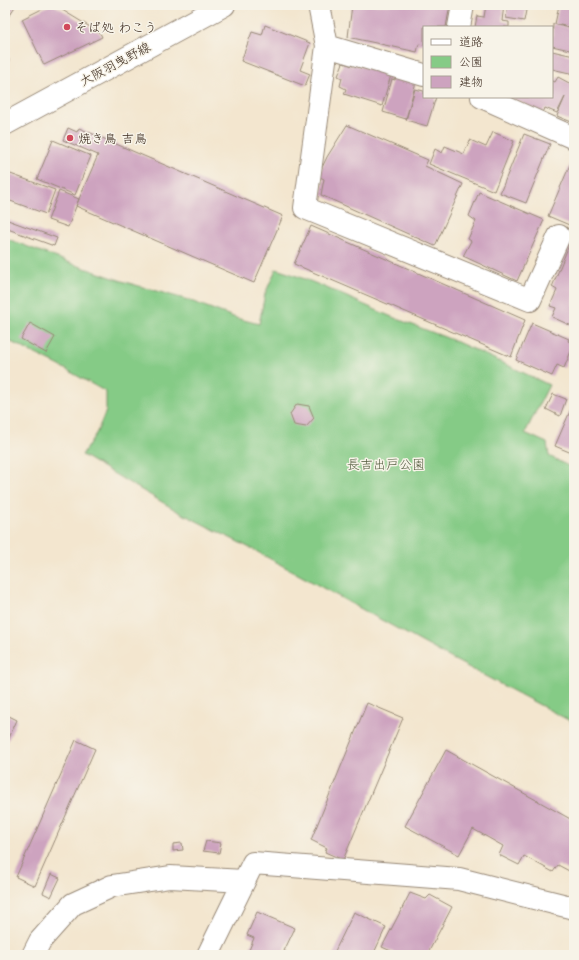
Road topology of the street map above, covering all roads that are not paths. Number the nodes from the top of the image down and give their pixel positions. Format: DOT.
graph roads {
  1 [pos="224,5"];
  2 [pos="319,5"];
  3 [pos="463,5"];
  4 [pos="458,26"];
  5 [pos="327,46"];
  6 [pos="423,75"];
  7 [pos="484,98"];
  8 [pos="5,124"];
  9 [pos="574,138"];
  10 [pos="559,236"];
  11 [pos="244,881"];
  12 [pos="574,908"];
  13 [pos="33,955"];
  14 [pos="208,955"];
  1 -- 8 [label="street, 大阪羽曳野線"];
  2 -- 5 [label="street"];
  3 -- 4 [label="street"];
  5 -- 6 [label="street"];
  5 -- 10 [label="street"];
  7 -- 9 [label="street"];
  11 -- 12 [label="street"];
  11 -- 13 [label="street"];
  11 -- 14 [label="street"];
}
